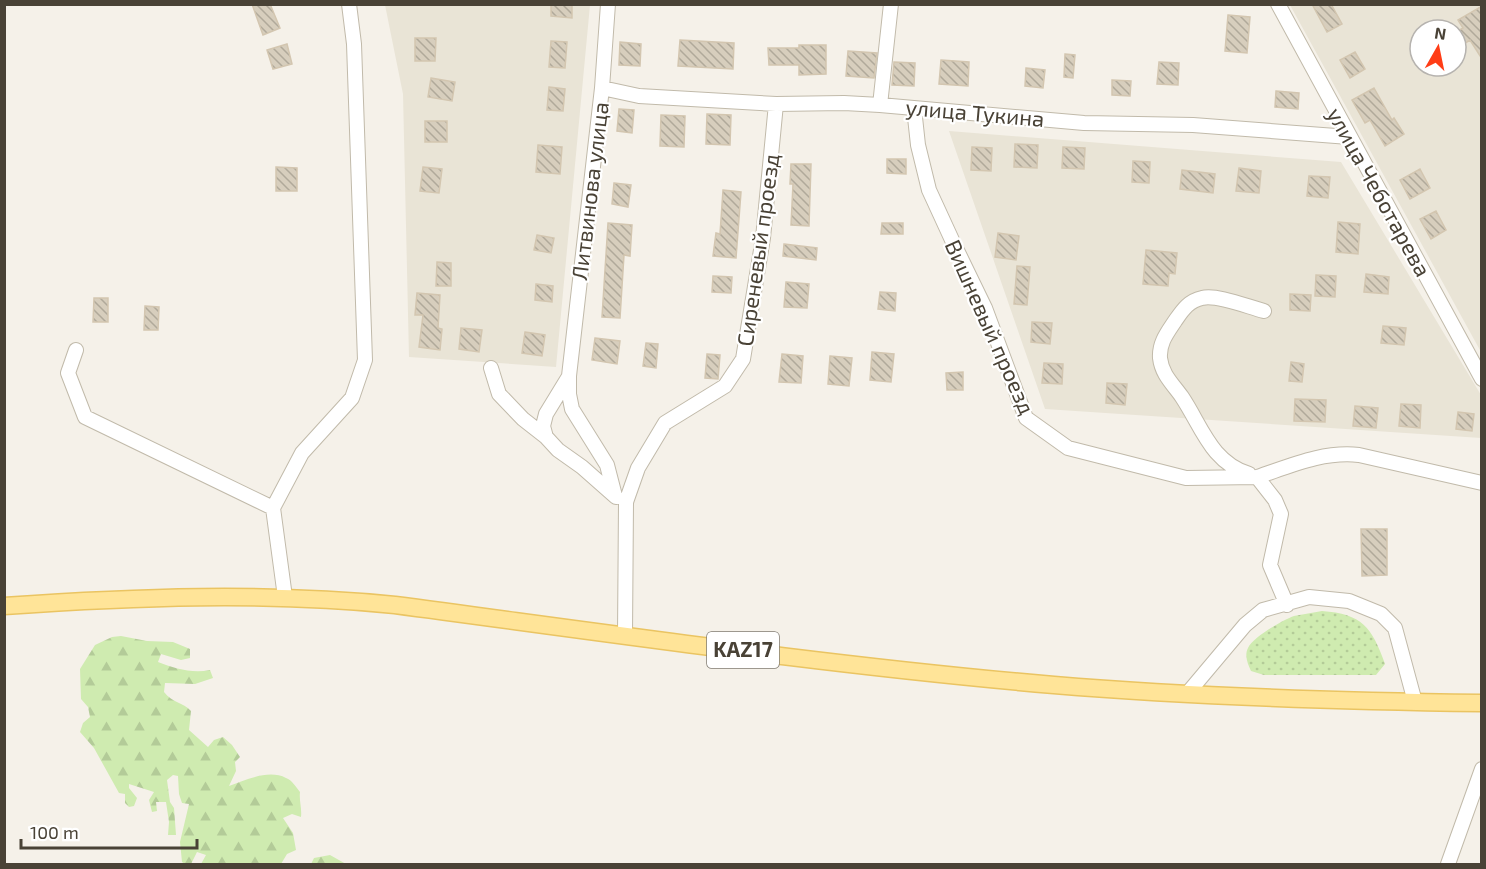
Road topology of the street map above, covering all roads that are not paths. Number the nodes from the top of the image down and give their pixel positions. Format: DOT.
graph roads {
  1 [pos="349,4"];
  2 [pos="608,4"];
  3 [pos="891,4"];
  4 [pos="1278,4"];
  5 [pos="602,88"];
  6 [pos="776,104"];
  7 [pos="880,105"];
  8 [pos="914,108"];
  9 [pos="1349,137"];
  10 [pos="1264,311"];
  11 [pos="75,350"];
  12 [pos="491,368"];
  13 [pos="569,376"];
  14 [pos="1482,380"];
  15 [pos="546,437"];
  16 [pos="1257,477"];
  17 [pos="1482,483"];
  18 [pos="615,496"];
  19 [pos="273,508"];
  20 [pos="626,523"];
  21 [pos="285,597"];
  22 [pos="1287,605"];
  23 [pos="4,606"];
  24 [pos="625,635"];
  25 [pos="1187,694"];
  26 [pos="1416,702"];
  27 [pos="1482,704"];
  28 [pos="1482,769"];
  29 [pos="1448,864"];
  1 -- 19 [label="street"];
  2 -- 5 [label="street, Литвинова улица"];
  3 -- 7 [label="street"];
  4 -- 9 [label="street, улица Чеботарева"];
  5 -- 6 [label="street, улица Тукина"];
  5 -- 13 [label="street, Литвинова улица"];
  6 -- 7 [label="street, улица Тукина"];
  6 -- 20 [label="street, Сиреневый проезд"];
  7 -- 8 [label="street, улица Тукина"];
  8 -- 9 [label="street, улица Тукина"];
  8 -- 16 [label="street, Вишневый проезд"];
  9 -- 14 [label="street, улица Чеботарева"];
  10 -- 16 [label="street"];
  11 -- 19 [label="street"];
  12 -- 15 [label="street"];
  13 -- 15 [label="street"];
  13 -- 18 [label="street"];
  15 -- 18 [label="street"];
  16 -- 17 [label="street, Вишневый проезд"];
  16 -- 22 [label="street"];
  18 -- 20 [label="street"];
  19 -- 21 [label="street"];
  20 -- 24 [label="street, Сиреневый проезд"];
  21 -- 23 [label="main road, KAZ17"];
  21 -- 24 [label="main road, KAZ17"];
  22 -- 25 [label="street"];
  22 -- 26 [label="street"];
  24 -- 25 [label="main road, KAZ17"];
  25 -- 26 [label="main road, KAZ17"];
  26 -- 27 [label="main road, KAZ17"];
  28 -- 29 [label="street"];
}
